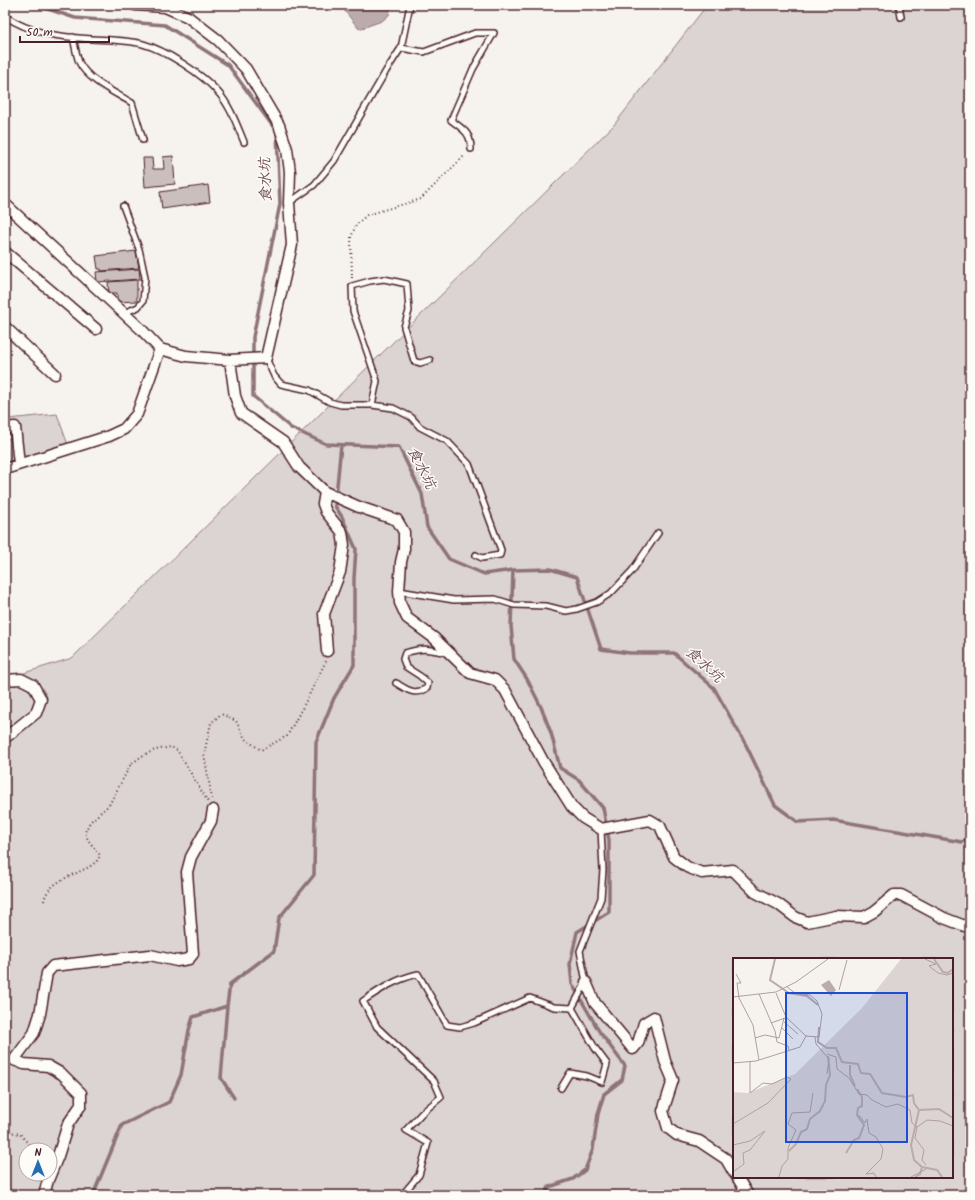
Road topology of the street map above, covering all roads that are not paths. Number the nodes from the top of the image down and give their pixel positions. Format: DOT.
graph roads {
  1 [pos="135,5"];
  2 [pos="410,5"];
  3 [pos="899,5"];
  4 [pos="165,6"];
  5 [pos="5,16"];
  6 [pos="901,17"];
  7 [pos="73,38"];
  8 [pos="401,48"];
  9 [pos="143,140"];
  10 [pos="244,142"];
  11 [pos="472,149"];
  12 [pos="289,203"];
  13 [pos="5,204"];
  14 [pos="123,206"];
  15 [pos="5,252"];
  16 [pos="124,313"];
  17 [pos="5,327"];
  18 [pos="96,329"];
  19 [pos="160,349"];
  20 [pos="266,358"];
  21 [pos="230,360"];
  22 [pos="430,360"];
  23 [pos="55,374"];
  24 [pos="372,406"];
  25 [pos="5,428"];
  26 [pos="19,464"];
  27 [pos="5,469"];
  28 [pos="325,492"];
  29 [pos="658,533"];
  30 [pos="476,555"];
  31 [pos="399,591"];
  32 [pos="327,651"];
  33 [pos="452,654"];
  34 [pos="5,680"];
  35 [pos="396,683"];
  36 [pos="5,738"];
  37 [pos="213,810"];
  38 [pos="601,829"];
  39 [pos="970,928"];
  40 [pos="584,985"];
  41 [pos="573,1006"];
  42 [pos="561,1088"];
  43 [pos="733,1171"];
  44 [pos="738,1178"];
  45 [pos="44,1195"];
  46 [pos="402,1195"];
  47 [pos="748,1195"];
  1 -- 4 [label="street"];
  2 -- 8 [label="lane"];
  3 -- 6 [label="lane"];
  4 -- 12 [label="street"];
  5 -- 7 [label="lane"];
  7 -- 9 [label="lane"];
  7 -- 10 [label="lane"];
  8 -- 11 [label="lane"];
  8 -- 12 [label="lane"];
  12 -- 20 [label="street"];
  13 -- 16 [label="street"];
  14 -- 16 [label="lane"];
  15 -- 18 [label="street"];
  16 -- 19 [label="street"];
  17 -- 23 [label="street"];
  19 -- 21 [label="street"];
  19 -- 26 [label="street"];
  20 -- 21 [label="street"];
  20 -- 24 [label="lane"];
  21 -- 28 [label="street"];
  22 -- 24 [label="lane"];
  24 -- 30 [label="lane"];
  25 -- 26 [label="street"];
  26 -- 27 [label="street"];
  28 -- 31 [label="street"];
  28 -- 32 [label="street"];
  29 -- 31 [label="lane"];
  31 -- 33 [label="street"];
  33 -- 35 [label="lane"];
  33 -- 38 [label="street"];
  34 -- 36 [label="street"];
  37 -- 45 [label="street"];
  38 -- 39 [label="street"];
  38 -- 40 [label="lane"];
  40 -- 41 [label="lane"];
  40 -- 43 [label="street"];
  41 -- 42 [label="lane"];
  41 -- 46 [label="lane"];
  44 -- 47 [label="street"];
}
